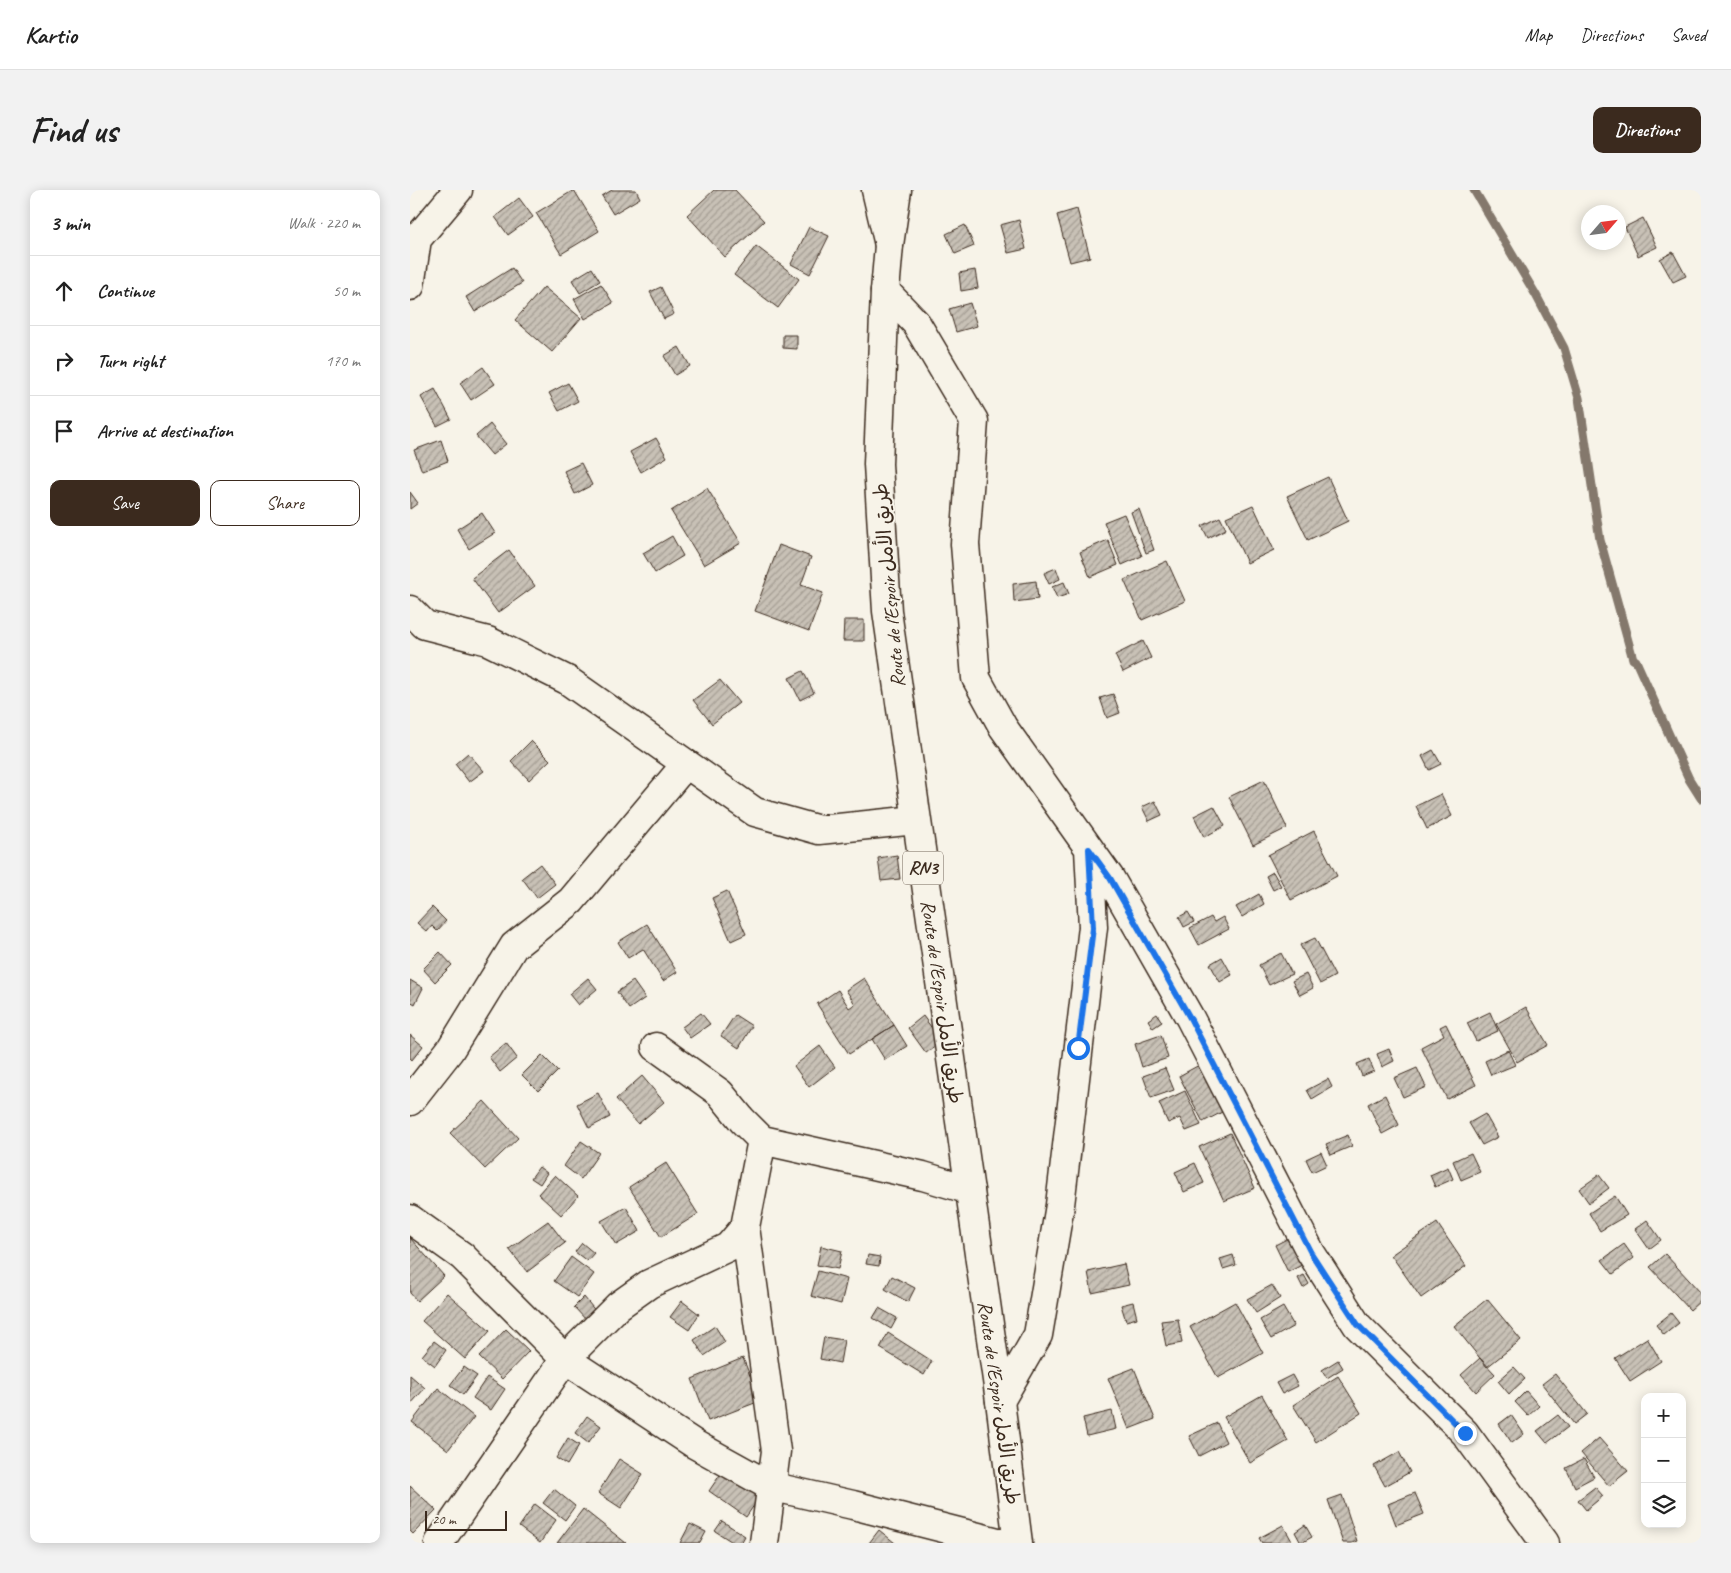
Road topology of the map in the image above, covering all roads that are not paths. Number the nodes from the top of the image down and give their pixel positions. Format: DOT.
graph roads {
  1 [pos="458,190"];
  2 [pos="876,190"];
  3 [pos="897,190"];
  4 [pos="889,245"];
  5 [pos="410,286"];
  6 [pos="885,291"];
  7 [pos="410,610"];
  8 [pos="686,764"];
  9 [pos="916,820"];
  10 [pos="1089,849"];
  11 [pos="656,1047"];
  12 [pos="410,1101"];
  13 [pos="762,1140"];
  14 [pos="970,1190"];
  15 [pos="410,1219"];
  16 [pos="745,1227"];
  17 [pos="566,1359"];
  18 [pos="1000,1401"];
  19 [pos="770,1486"];
  20 [pos="439,1543"];
  21 [pos="764,1543"];
  22 [pos="1002,1543"];
  23 [pos="1018,1543"];
  24 [pos="1545,1543"];
  1 -- 5 [label="main road"];
  2 -- 4 [label="main road"];
  3 -- 4 [label="main road, Route de l’Espoir طريق الأمل / RN3"];
  4 -- 6 [label="main road, Route de l’Espoir طريق الأمل / RN3"];
  6 -- 9 [label="main road, Route de l’Espoir طريق الأمل / RN3"];
  6 -- 10 [label="main road"];
  7 -- 8 [label="main road"];
  8 -- 9 [label="main road"];
  8 -- 12 [label="main road"];
  9 -- 14 [label="main road, Route de l’Espoir طريق الأمل / RN3"];
  10 -- 18 [label="main road"];
  10 -- 24 [label="main road"];
  11 -- 13 [label="main road"];
  13 -- 14 [label="main road"];
  13 -- 16 [label="main road"];
  14 -- 18 [label="main road, Route de l’Espoir طريق الأمل / RN3"];
  15 -- 17 [label="main road"];
  16 -- 17 [label="main road"];
  16 -- 19 [label="main road"];
  17 -- 19 [label="main road"];
  17 -- 20 [label="main road"];
  18 -- 23 [label="main road, Route de l’Espoir طريق الأمل / RN3"];
  19 -- 21 [label="main road"];
  19 -- 22 [label="main road"];
}
